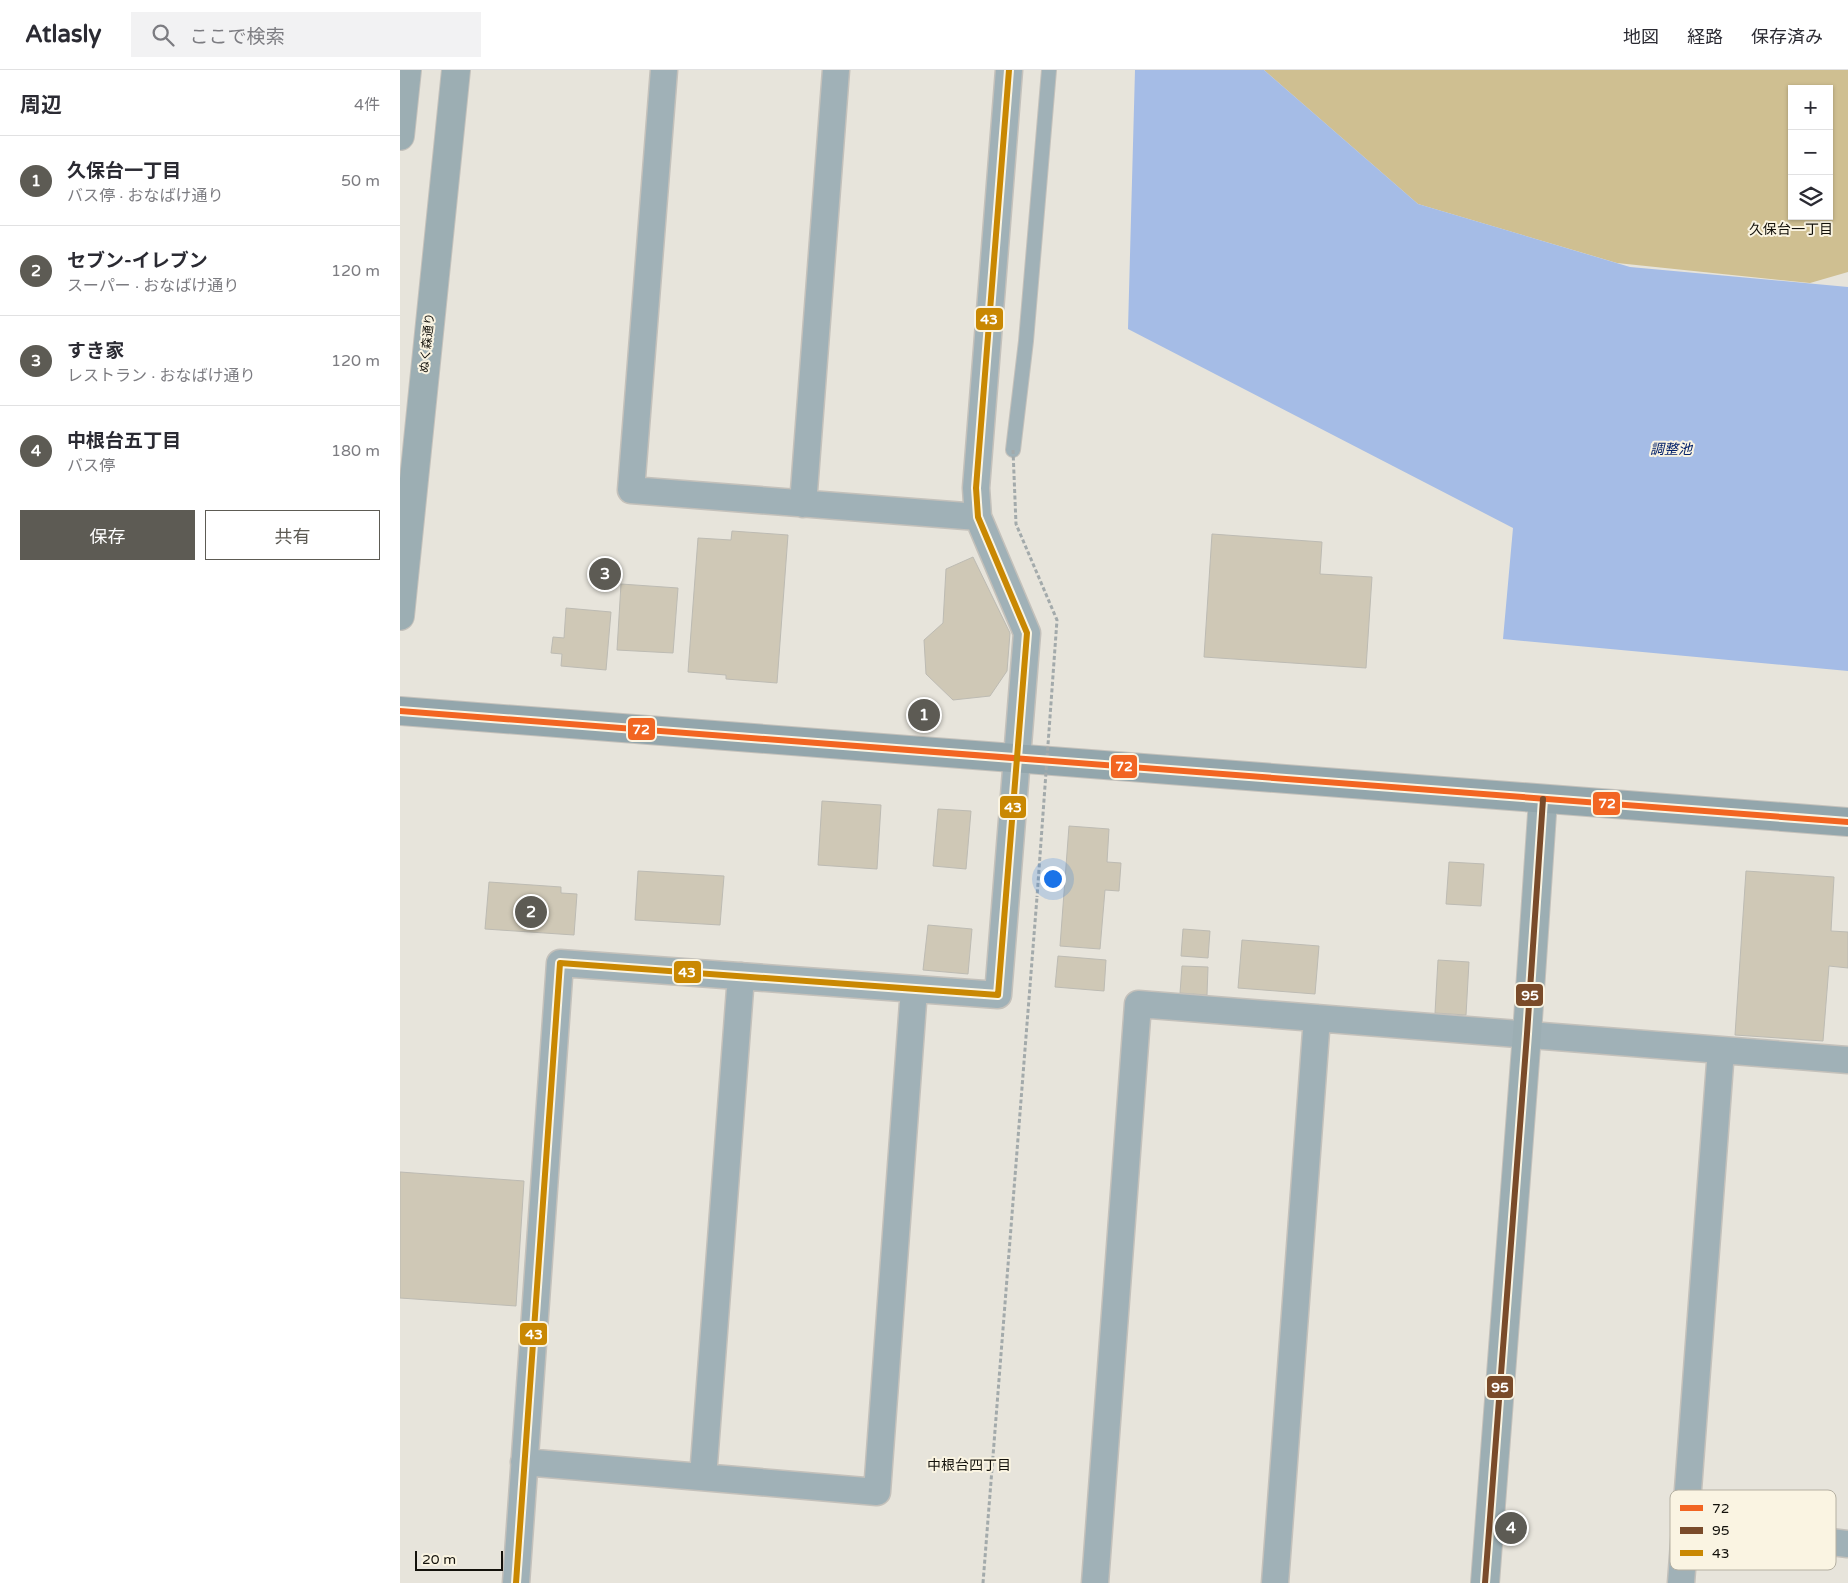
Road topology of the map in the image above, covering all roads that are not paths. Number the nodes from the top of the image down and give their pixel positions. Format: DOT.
graph roads {
  1 [pos="407,70"];
  2 [pos="456,70"];
  3 [pos="664,70"];
  4 [pos="836,70"];
  5 [pos="1009,70"];
  6 [pos="1049,70"];
  7 [pos="400,136"];
  8 [pos="1013,450"];
  9 [pos="803,504"];
  10 [pos="978,517"];
  11 [pos="400,616"];
  12 [pos="400,711"];
  13 [pos="1017,758"];
  14 [pos="1543,799"];
  15 [pos="1848,822"];
  16 [pos="742,976"];
  17 [pos="914,989"];
  18 [pos="1317,1018"];
  19 [pos="1527,1034"];
  20 [pos="1721,1050"];
  21 [pos="1848,1060"];
  22 [pos="524,1462"];
  23 [pos="703,1477"];
  24 [pos="1688,1490"];
  25 [pos="1682,1570"];
  26 [pos="516,1583"];
  27 [pos="1095,1583"];
  28 [pos="1275,1583"];
  29 [pos="1485,1583"];
  30 [pos="1681,1583"];
  1 -- 7 [label="street"];
  2 -- 11 [label="street, ぬく森通り"];
  3 -- 9 [label="street"];
  4 -- 9 [label="street"];
  5 -- 10 [label="street"];
  6 -- 8 [label="lane"];
  9 -- 10 [label="street"];
  10 -- 13 [label="street"];
  12 -- 13 [label="main road"];
  13 -- 14 [label="main road"];
  13 -- 17 [label="street"];
  14 -- 15 [label="main road"];
  14 -- 19 [label="street"];
  16 -- 17 [label="street"];
  16 -- 22 [label="street"];
  16 -- 23 [label="street"];
  17 -- 23 [label="street"];
  18 -- 19 [label="street"];
  18 -- 27 [label="street"];
  18 -- 28 [label="street"];
  19 -- 20 [label="street"];
  19 -- 29 [label="street"];
  20 -- 21 [label="street"];
  20 -- 24 [label="street"];
  22 -- 23 [label="street"];
  22 -- 26 [label="street"];
  25 -- 30 [label="street"];
}
